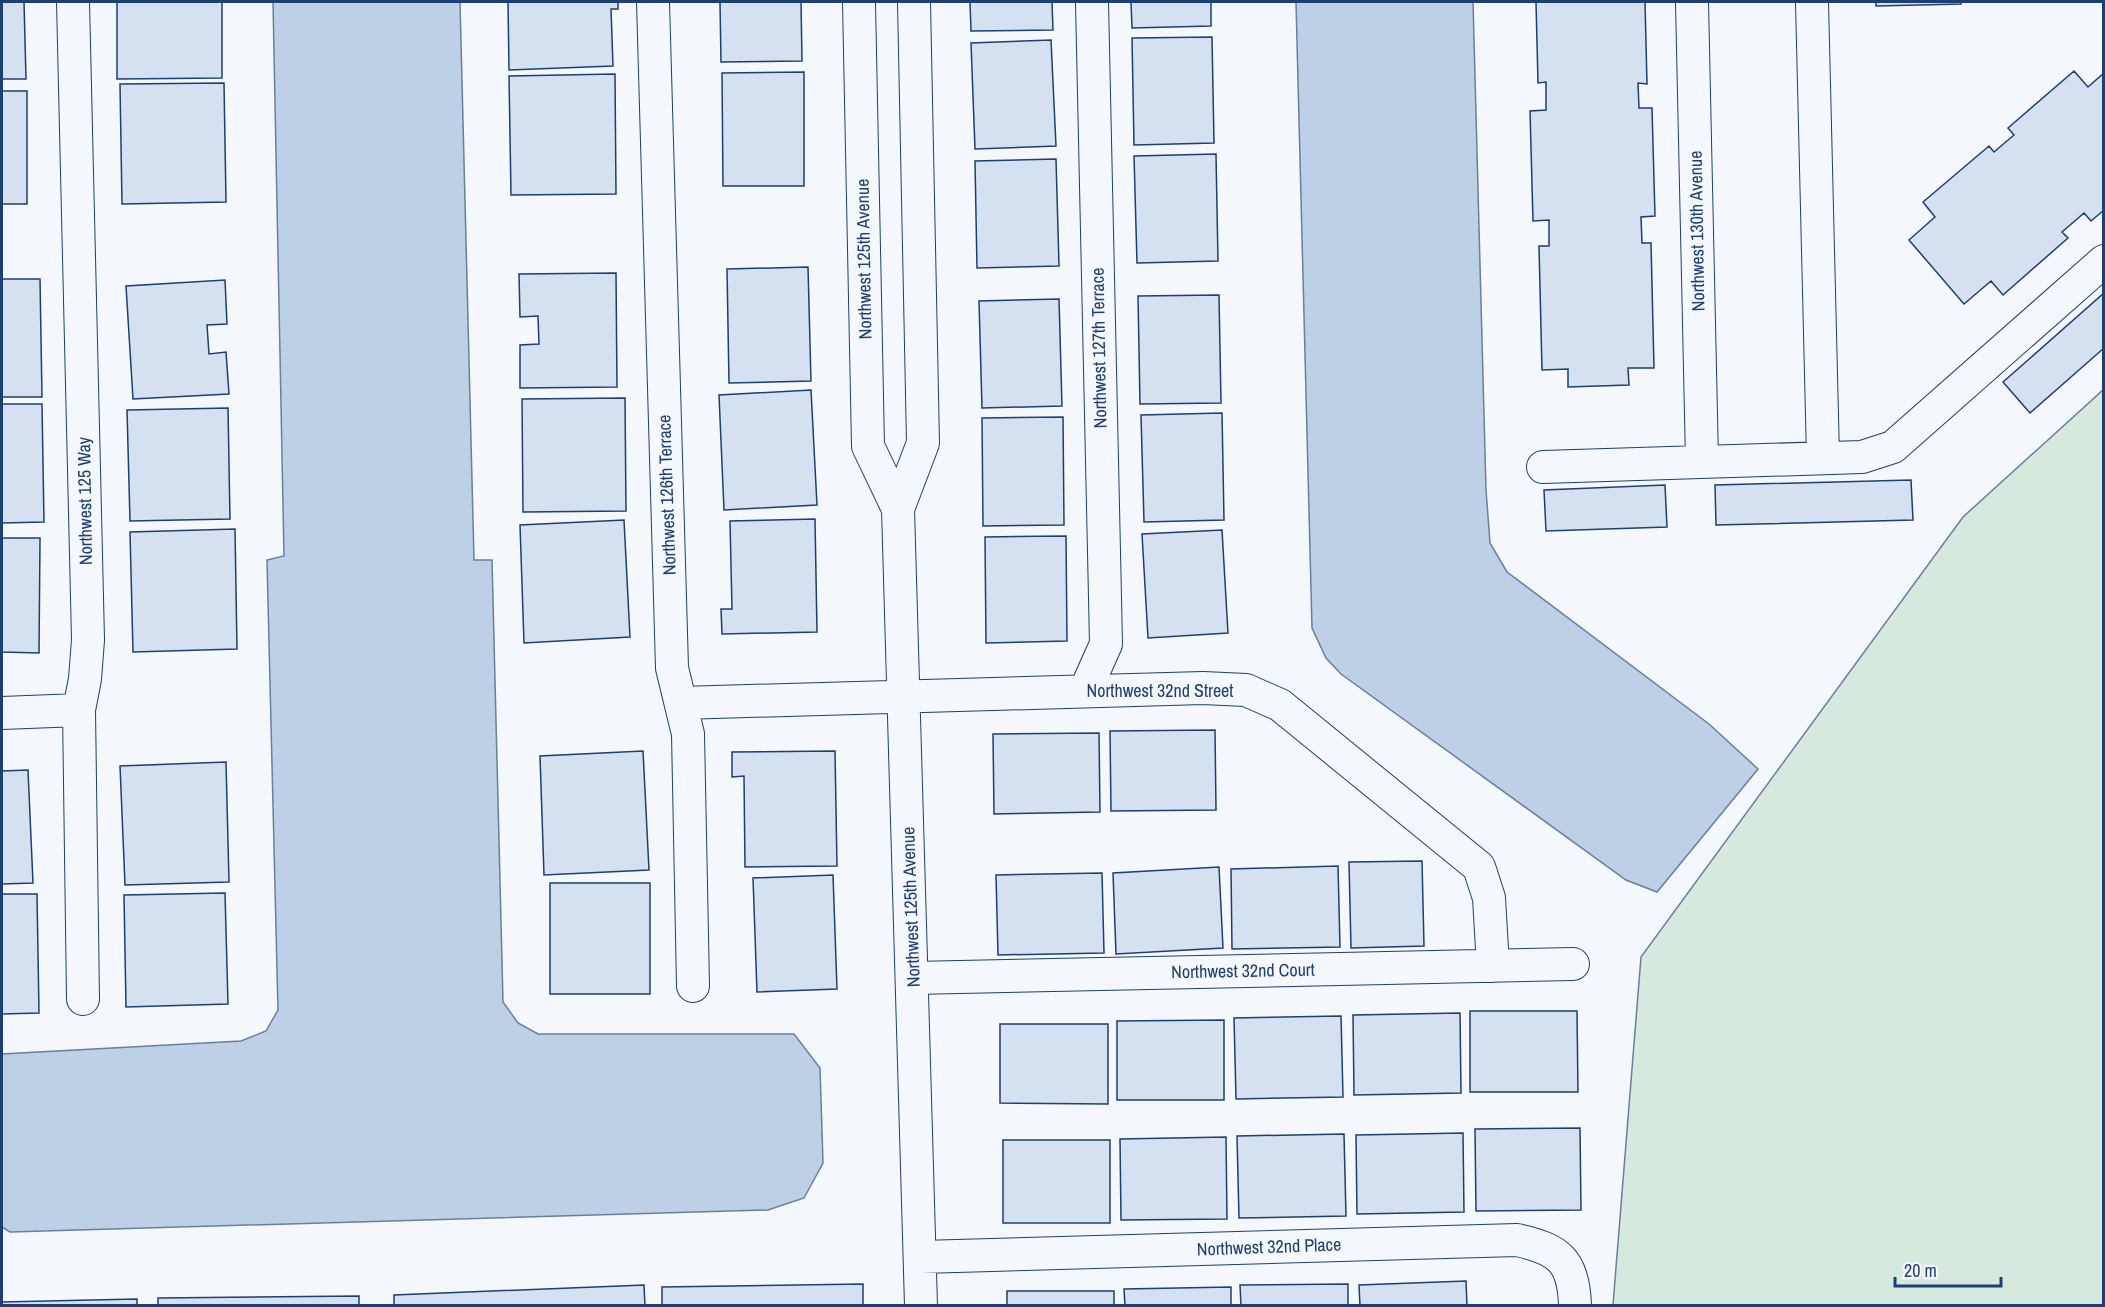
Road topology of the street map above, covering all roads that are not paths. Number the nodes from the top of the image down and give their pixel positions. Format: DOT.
graph roads {
  1 [pos="73,2"];
  2 [pos="653,2"];
  3 [pos="859,2"];
  4 [pos="914,2"];
  5 [pos="1092,2"];
  6 [pos="1692,2"];
  7 [pos="1812,2"];
  8 [pos="2103,261"];
  9 [pos="1823,457"];
  10 [pos="1702,461"];
  11 [pos="1544,467"];
  12 [pos="898,509"];
  13 [pos="1085,691"];
  14 [pos="905,696"];
  15 [pos="681,703"];
  16 [pos="79,710"];
  17 [pos="2,713"];
  18 [pos="1573,964"];
  19 [pos="1493,966"];
  20 [pos="913,978"];
  21 [pos="693,986"];
  22 [pos="83,999"];
  23 [pos="921,1257"];
  24 [pos="921,1305"];
  25 [pos="1575,1305"];
  1 -- 16 [label="street, Northwest 125 Way"];
  2 -- 15 [label="street, Northwest 126th Terrace"];
  3 -- 12 [label="street, Northwest 125th Avenue"];
  4 -- 12 [label="street, Northwest 125th Avenue"];
  5 -- 13 [label="street, Northwest 127th Terrace"];
  6 -- 10 [label="street, Northwest 130th Avenue"];
  7 -- 9 [label="street"];
  8 -- 9 [label="street"];
  9 -- 10 [label="street"];
  10 -- 11 [label="street"];
  12 -- 14 [label="street, Northwest 125th Avenue"];
  13 -- 14 [label="street, Northwest 32nd Street"];
  13 -- 19 [label="street, Northwest 32nd Street"];
  14 -- 15 [label="street, Northwest 32nd Street"];
  14 -- 20 [label="street, Northwest 125th Avenue"];
  15 -- 21 [label="street, Northwest 126th Terrace"];
  16 -- 17 [label="street"];
  16 -- 22 [label="street, Northwest 125 Way"];
  18 -- 19 [label="street, Northwest 32nd Court"];
  19 -- 20 [label="street, Northwest 32nd Court"];
  20 -- 23 [label="street, Northwest 125th Avenue"];
  23 -- 24 [label="street, Northwest 125th Avenue"];
  23 -- 25 [label="street, Northwest 32nd Place"];
}
